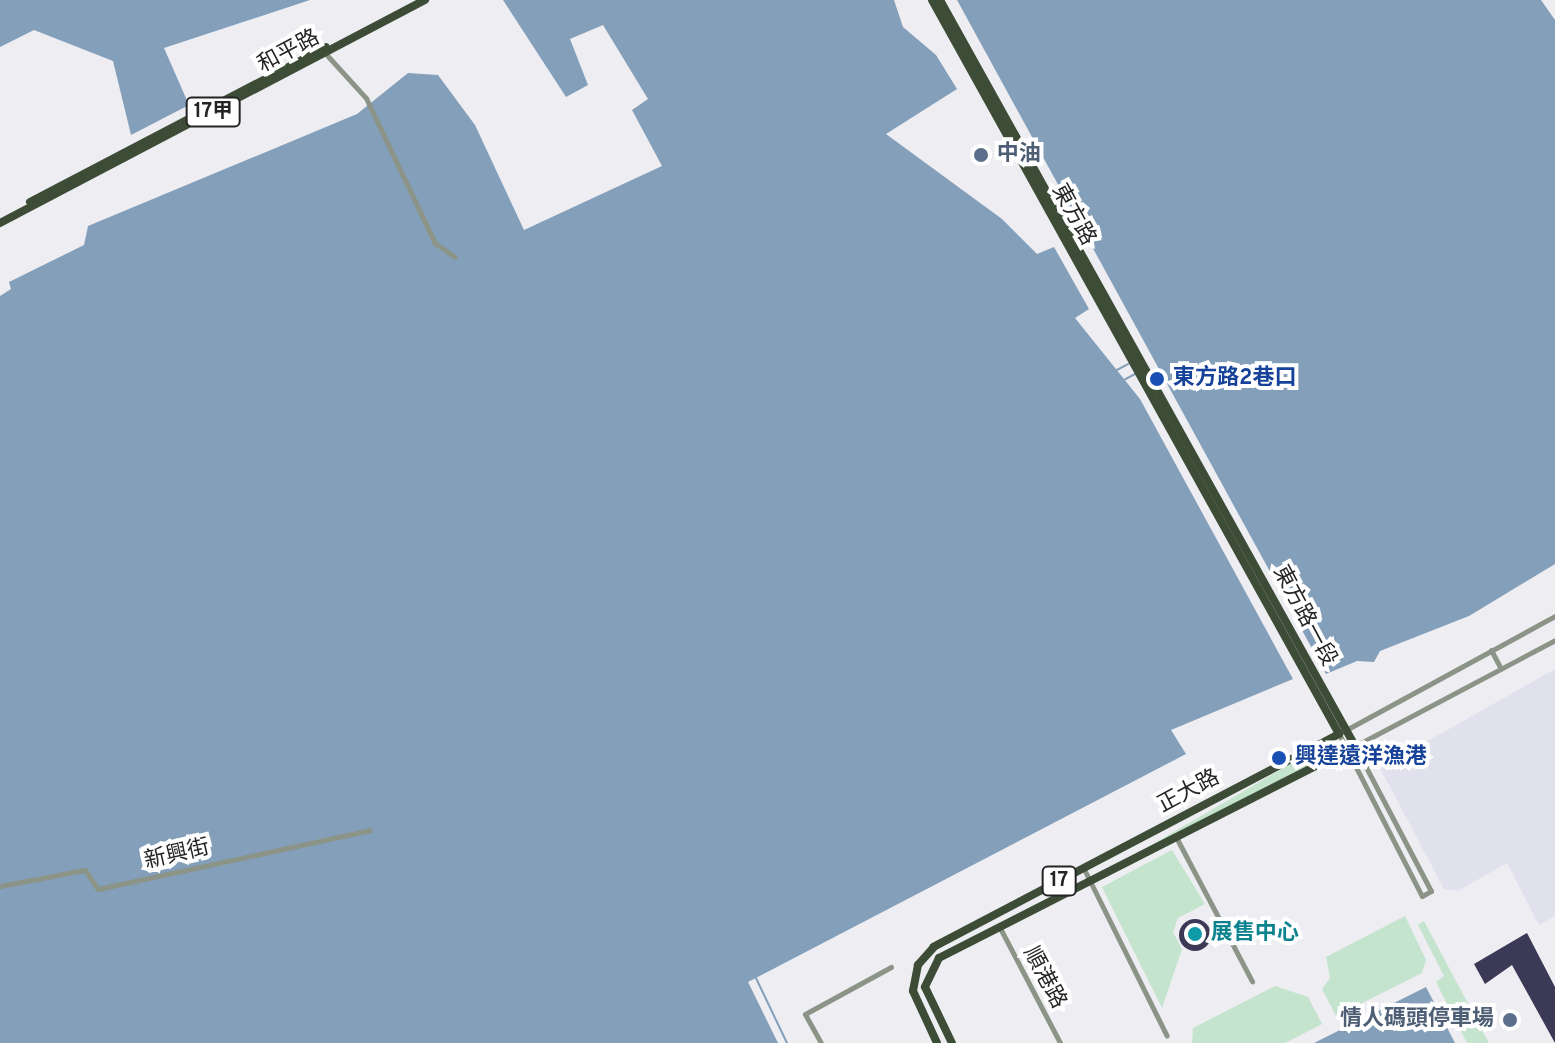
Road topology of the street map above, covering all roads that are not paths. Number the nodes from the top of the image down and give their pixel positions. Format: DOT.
graph roads {
  1 [pos="415,0"];
  2 [pos="425,0"];
  3 [pos="932,0"];
  4 [pos="940,0"];
  5 [pos="325,53"];
  6 [pos="0,220"];
  7 [pos="455,257"];
  8 [pos="1139,362"];
  9 [pos="1555,616"];
  10 [pos="1555,640"];
  11 [pos="1491,650"];
  12 [pos="1501,669"];
  13 [pos="1342,732"];
  14 [pos="1351,748"];
  15 [pos="370,830"];
  16 [pos="1177,839"];
  17 [pos="1084,868"];
  18 [pos="1092,884"];
  19 [pos="0,886"];
  20 [pos="1000,928"];
  21 [pos="891,967"];
  22 [pos="1252,981"];
  23 [pos="1167,1036"];
  24 [pos="821,1043"];
  25 [pos="937,1043"];
  26 [pos="952,1043"];
  27 [pos="1060,1043"];
  1 -- 6 [label="main road, 和平路 / 17甲"];
  2 -- 5 [label="main road, 和平路 / 17甲"];
  3 -- 8 [label="main road, 東方路"];
  4 -- 8 [label="main road, 東方路"];
  5 -- 6 [label="main road, 和平路 / 17甲"];
  5 -- 7 [label="street"];
  8 -- 13 [label="main road, 東方路一段"];
  9 -- 11 [label="street, 正大路"];
  10 -- 12 [label="street, 正大路"];
  11 -- 12 [label="street"];
  11 -- 13 [label="street, 正大路"];
  12 -- 14 [label="street, 正大路"];
  13 -- 14 [label="main road, 東方路一段"];
  13 -- 17 [label="main road, 正大路 / 17"];
  14 -- 14 [label="street, 東方路一段"];
  14 -- 16 [label="main road, 正大路 / 17"];
  15 -- 19 [label="street, 新興街"];
  16 -- 18 [label="main road, 正大路 / 17"];
  16 -- 22 [label="street"];
  17 -- 18 [label="street"];
  17 -- 25 [label="main road, 正大路 / 17"];
  18 -- 20 [label="main road, 正大路 / 17"];
  18 -- 23 [label="street"];
  20 -- 26 [label="main road, 正大路 / 17"];
  20 -- 27 [label="street, 順港路"];
  21 -- 24 [label="street"];
}
